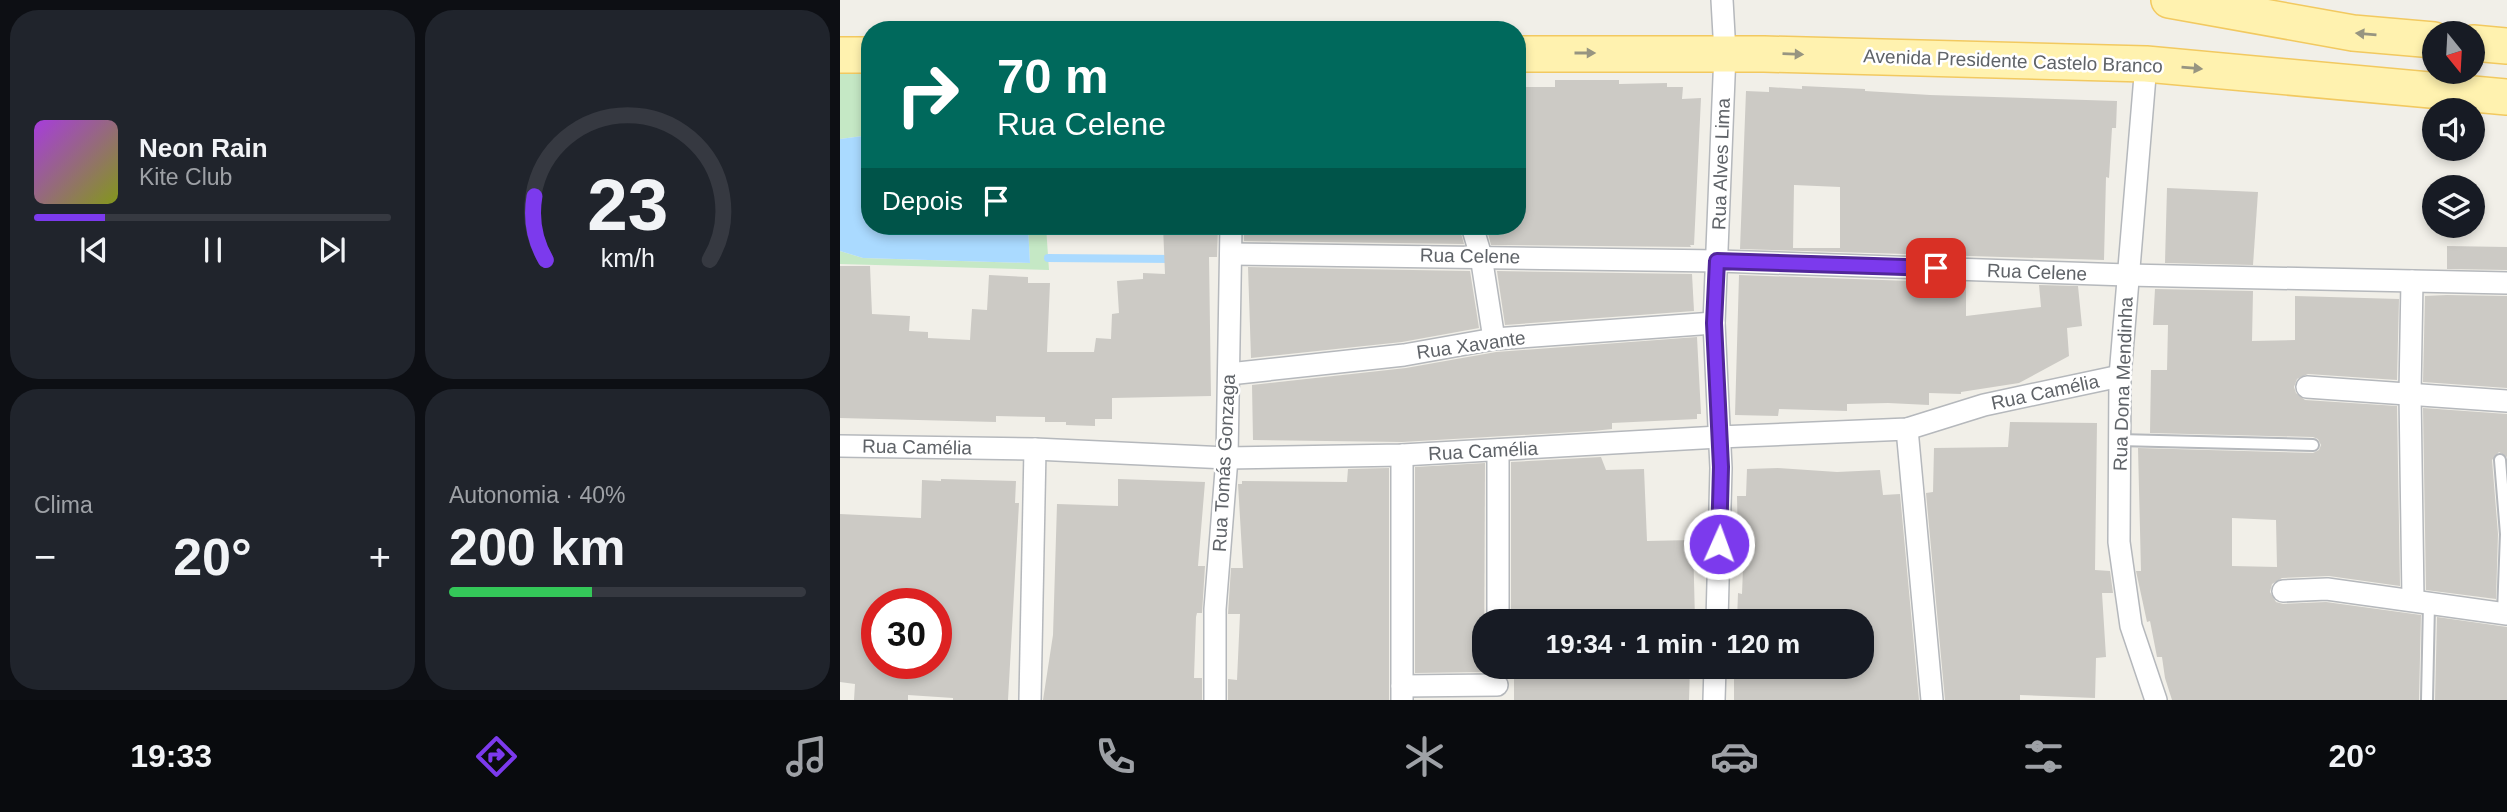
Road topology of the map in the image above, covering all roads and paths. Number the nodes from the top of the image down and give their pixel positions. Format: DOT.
graph roads {
  1 [pos="1722,0"];
  2 [pos="2169,0"];
  3 [pos="2422,39"];
  4 [pos="2485,44"];
  5 [pos="2507,46"];
  6 [pos="1725,53"];
  7 [pos="1526,54"];
  8 [pos="840,55"];
  9 [pos="861,55"];
  10 [pos="2146,64"];
  11 [pos="2507,97"];
  12 [pos="1231,235"];
  13 [pos="1475,235"];
  14 [pos="1231,254"];
  15 [pos="1481,256"];
  16 [pos="1717,261"];
  17 [pos="2127,275"];
  18 [pos="2412,281"];
  19 [pos="2507,283"];
  20 [pos="1714,323"];
  21 [pos="1494,339"];
  22 [pos="1229,374"];
  23 [pos="2120,376"];
  24 [pos="2307,387"];
  25 [pos="2410,393"];
  26 [pos="2507,401"];
  27 [pos="1907,429"];
  28 [pos="1719,437"];
  29 [pos="2119,440"];
  30 [pos="2313,445"];
  31 [pos="840,446"];
  32 [pos="1035,449"];
  33 [pos="1499,450"];
  34 [pos="1402,455"];
  35 [pos="1227,458"];
  36 [pos="2500,460"];
  37 [pos="2283,591"];
  38 [pos="2421,601"];
  39 [pos="1498,609"];
  40 [pos="1717,609"];
  41 [pos="2505,614"];
  42 [pos="1715,679"];
  43 [pos="1497,684"];
  44 [pos="1402,693"];
  45 [pos="1030,700"];
  46 [pos="1215,700"];
  47 [pos="1714,700"];
  48 [pos="1932,700"];
  49 [pos="2156,700"];
  50 [pos="2427,700"];
  1 -- 6 [label="street, Rua Alves Lima"];
  3 -- 2 [label="main road, one-way"];
  4 -- 5 [label="main road"];
  7 -- 6 [label="main road, Avenida Presidente Castelo Branco, one-way"];
  6 -- 10 [label="main road, Avenida Presidente Castelo Branco, one-way"];
  6 -- 16 [label="street, Rua Alves Lima"];
  8 -- 9 [label="main road"];
  10 -- 11 [label="main road, Avenida Presidente Castelo Branco, one-way"];
  10 -- 17 [label="street, Rua Dona Mendinha"];
  12 -- 14 [label="street, Rua Tomás Gonzaga"];
  13 -- 15 [label="street"];
  14 -- 15 [label="street, Rua Celene"];
  14 -- 22 [label="street, Rua Tomás Gonzaga"];
  15 -- 16 [label="street, Rua Celene"];
  15 -- 21 [label="street"];
  16 -- 17 [label="street, Rua Celene"];
  16 -- 20 [label="street, Rua Alves Lima"];
  17 -- 18 [label="street, Rua Celene"];
  17 -- 23 [label="street, Rua Dona Mendinha"];
  18 -- 19 [label="street, Rua Celene"];
  18 -- 25 [label="street"];
  20 -- 21 [label="street, Rua Xavante"];
  20 -- 28 [label="street, Rua Alves Lima"];
  21 -- 22 [label="street, Rua Xavante"];
  22 -- 35 [label="street, Rua Tomás Gonzaga"];
  23 -- 27 [label="street, Rua Camélia"];
  23 -- 29 [label="street, Rua Dona Mendinha"];
  24 -- 25 [label="street"];
  25 -- 26 [label="street"];
  25 -- 38 [label="street"];
  27 -- 28 [label="street, Rua Camélia"];
  27 -- 48 [label="street"];
  28 -- 33 [label="street, Rua Camélia"];
  28 -- 40 [label="street, Rua Alves Lima"];
  29 -- 30 [label="lane"];
  29 -- 49 [label="street, Rua Dona Mendinha"];
  31 -- 32 [label="street, Rua Camélia"];
  32 -- 35 [label="street, Rua Camélia"];
  32 -- 45 [label="street"];
  33 -- 34 [label="street, Rua Camélia"];
  33 -- 39 [label="street"];
  34 -- 35 [label="street, Rua Camélia"];
  34 -- 44 [label="street"];
  35 -- 46 [label="street, Rua Tomás Gonzaga"];
  36 -- 41 [label="lane"];
  37 -- 38 [label="street"];
  38 -- 41 [label="street"];
  38 -- 50 [label="lane"];
  42 -- 47 [label="street"];
  43 -- 44 [label="street"];
}
